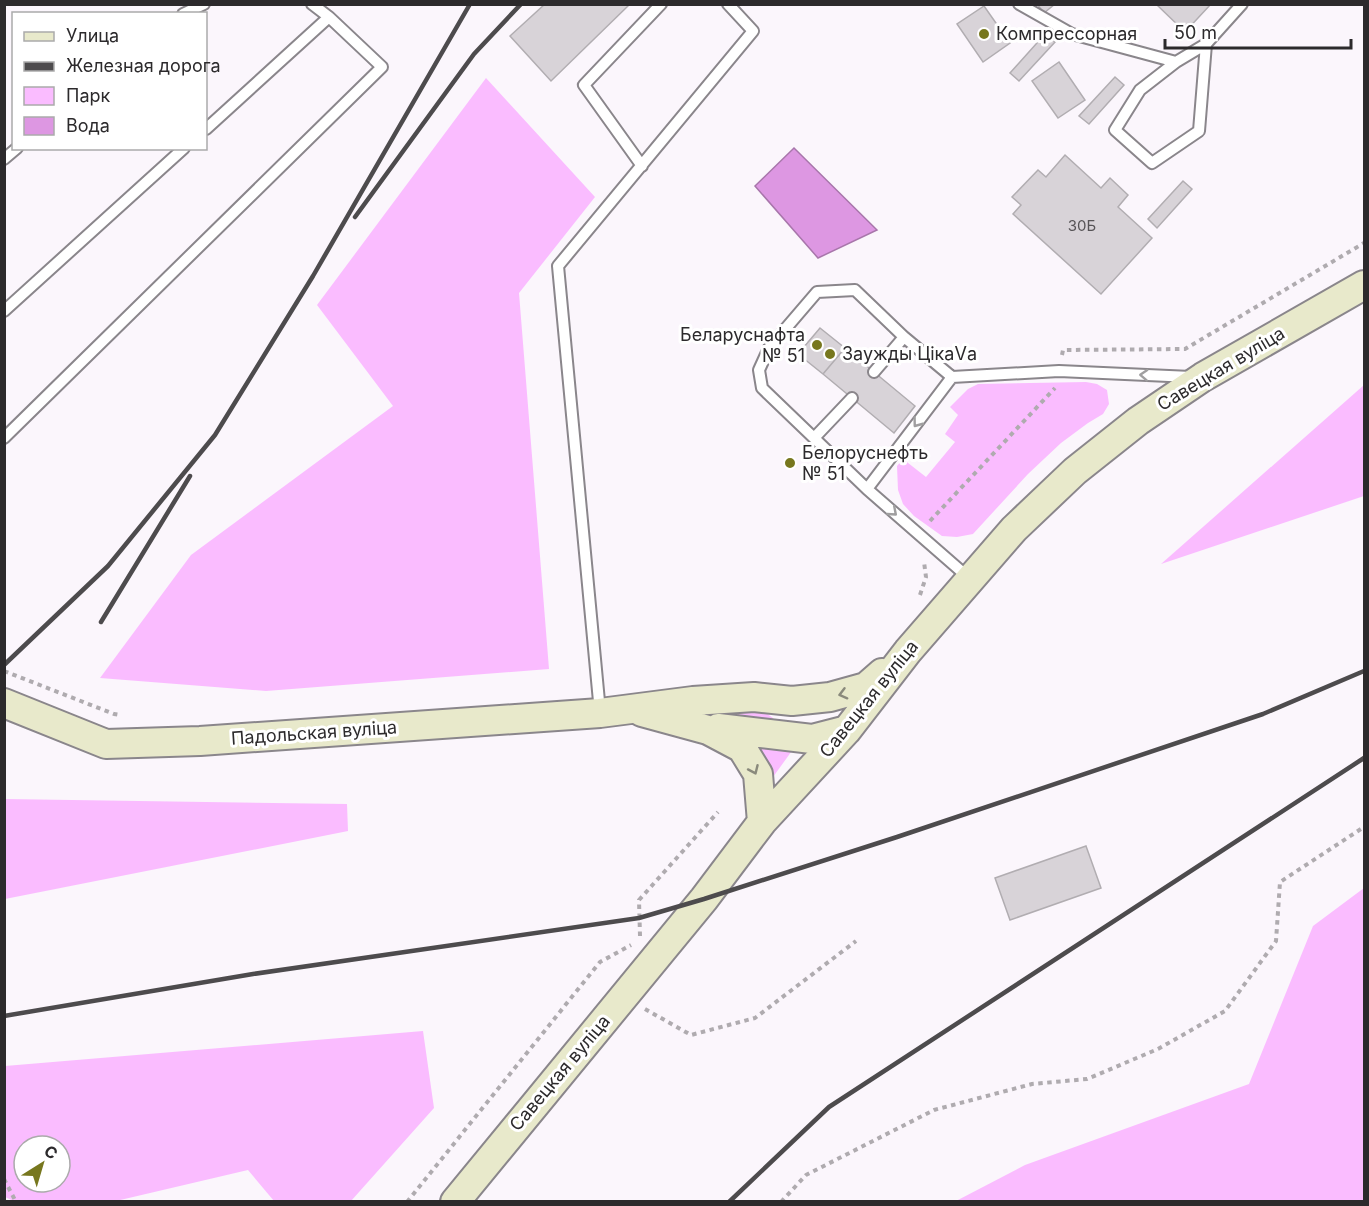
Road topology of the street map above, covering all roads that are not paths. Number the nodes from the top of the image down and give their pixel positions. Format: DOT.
graph roads {
  1 [pos="204,4"];
  2 [pos="312,4"];
  3 [pos="661,4"];
  4 [pos="728,4"];
  5 [pos="1019,4"];
  6 [pos="1242,4"];
  7 [pos="187,12"];
  8 [pos="329,17"];
  9 [pos="1206,44"];
  10 [pos="1176,62"];
  11 [pos="207,128"];
  12 [pos="182,150"];
  13 [pos="642,166"];
  14 [pos="1365,285"];
  15 [pos="4,311"];
  16 [pos="904,337"];
  17 [pos="874,372"];
  18 [pos="952,377"];
  19 [pos="1203,377"];
  20 [pos="852,398"];
  21 [pos="4,438"];
  22 [pos="814,438"];
  23 [pos="867,489"];
  24 [pos="971,580"];
  25 [pos="908,651"];
  26 [pos="754,697"];
  27 [pos="4,703"];
  28 [pos="632,710"];
  29 [pos="600,712"];
  30 [pos="683,724"];
  31 [pos="846,730"];
  32 [pos="812,739"];
  33 [pos="798,783"];
  34 [pos="762,822"];
  35 [pos="455,1202"];
  1 -- 7 [label="lane"];
  2 -- 8 [label="lane"];
  3 -- 13 [label="lane"];
  4 -- 13 [label="lane"];
  5 -- 10 [label="lane"];
  6 -- 9 [label="lane"];
  8 -- 11 [label="lane"];
  8 -- 21 [label="lane"];
  9 -- 10 [label="lane"];
  9 -- 10 [label="lane"];
  12 -- 15 [label="lane"];
  13 -- 29 [label="lane"];
  14 -- 19 [label="main road, Савецкая вуліца"];
  16 -- 17 [label="lane"];
  16 -- 18 [label="lane"];
  16 -- 22 [label="lane"];
  19 -- 18 [label="lane, one-way"];
  18 -- 23 [label="lane, one-way"];
  19 -- 24 [label="main road, Савецкая вуліца"];
  20 -- 22 [label="lane"];
  22 -- 23 [label="lane"];
  23 -- 24 [label="lane, one-way"];
  24 -- 25 [label="main road, Савецкая вуліца"];
  25 -- 26 [label="main road, Падольская вуліца, one-way"];
  25 -- 31 [label="main road, Савецкая вуліца"];
  26 -- 28 [label="main road, Падольская вуліца"];
  26 -- 32 [label="main road"];
  27 -- 29 [label="main road, Падольская вуліца"];
  28 -- 29 [label="main road, Падольская вуліца"];
  28 -- 30 [label="main road, Падольская вуліца"];
  30 -- 32 [label="main road"];
  30 -- 34 [label="main road, Падольская вуліца, one-way"];
  31 -- 32 [label="main road"];
  31 -- 33 [label="main road, Савецкая вуліца"];
  32 -- 33 [label="main road"];
  33 -- 34 [label="main road, Савецкая вуліца"];
  34 -- 35 [label="main road, Савецкая вуліца"];
}
